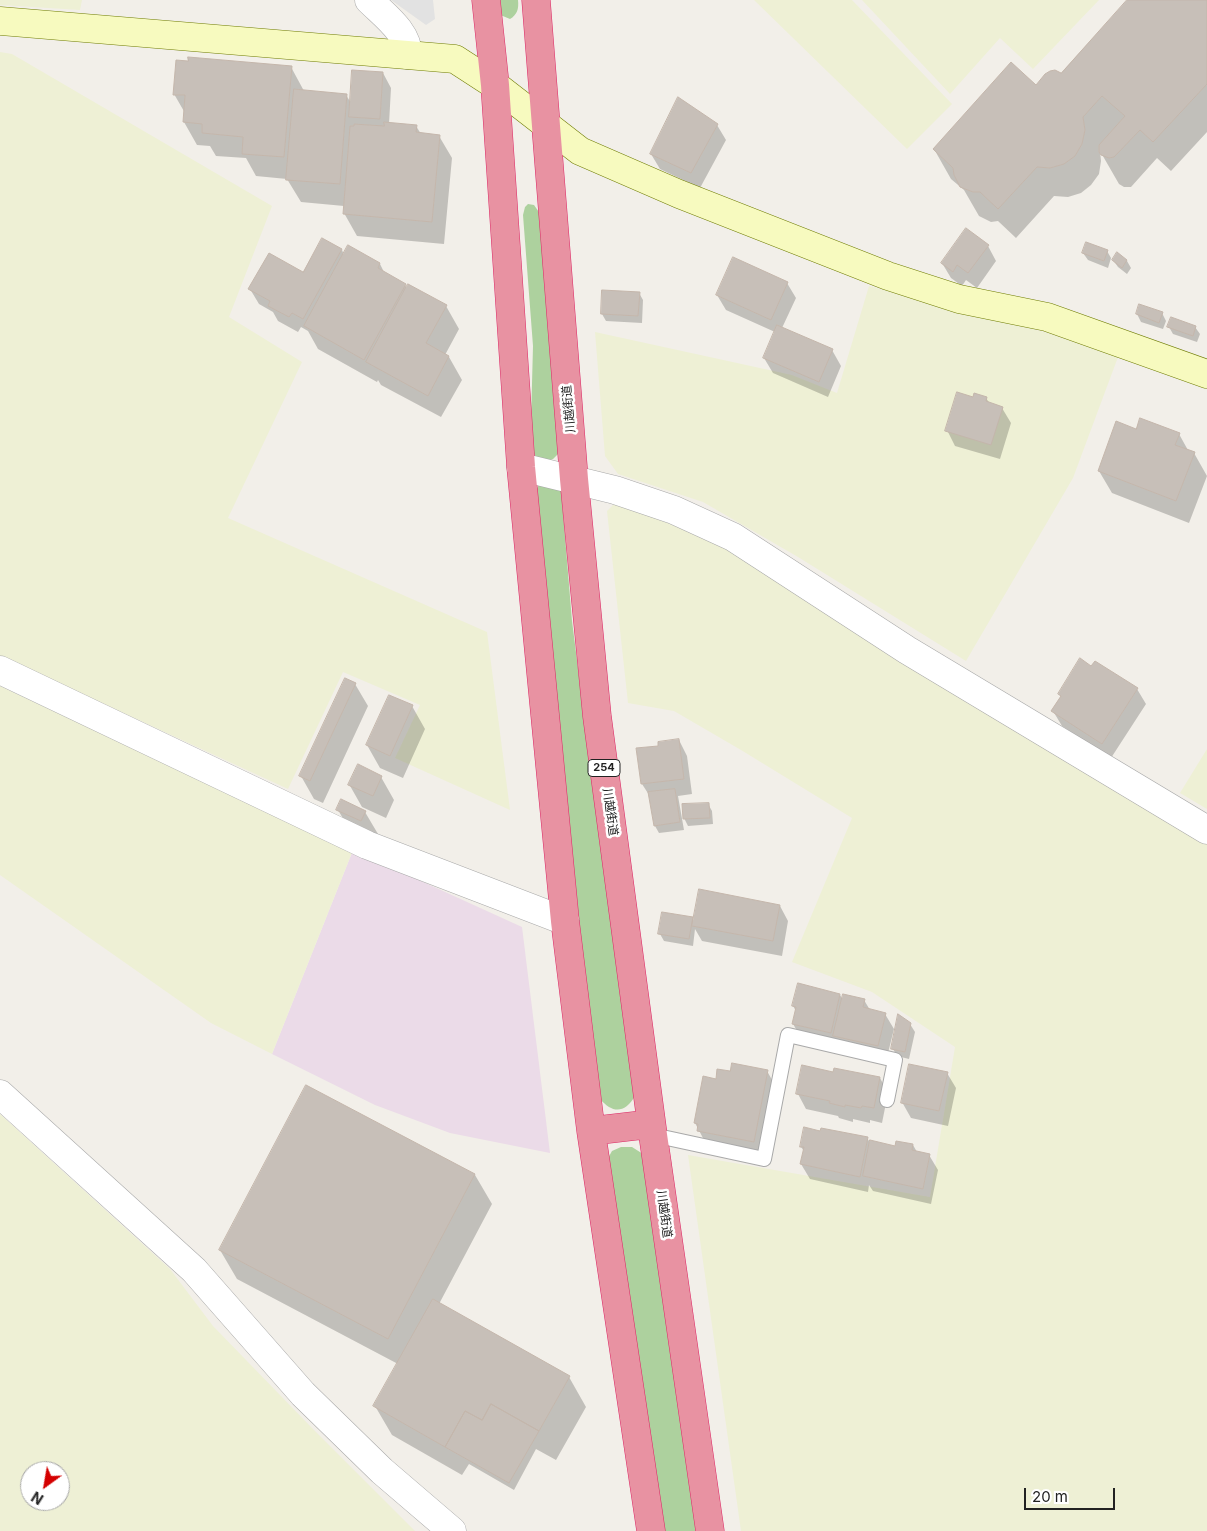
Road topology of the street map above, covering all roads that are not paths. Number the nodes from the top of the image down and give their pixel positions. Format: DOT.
graph roads {
  1 [pos="369,0"];
  2 [pos="486,0"];
  3 [pos="536,0"];
  4 [pos="0,21"];
  5 [pos="408,56"];
  6 [pos="495,84"];
  7 [pos="547,126"];
  8 [pos="1207,374"];
  9 [pos="521,466"];
  10 [pos="574,479"];
  11 [pos="0,670"];
  12 [pos="1207,830"];
  13 [pos="565,921"];
  14 [pos="0,1094"];
  15 [pos="887,1100"];
  16 [pos="591,1130"];
  17 [pos="652,1130"];
  18 [pos="452,1531"];
  19 [pos="651,1531"];
  20 [pos="710,1531"];
  1 -- 5 [label="street"];
  2 -- 6 [label="highway"];
  3 -- 7 [label="highway, 川越街道 / 254"];
  4 -- 5 [label="street"];
  5 -- 6 [label="street"];
  6 -- 7 [label="street"];
  6 -- 9 [label="highway"];
  7 -- 8 [label="street"];
  7 -- 10 [label="highway, 川越街道 / 254"];
  9 -- 10 [label="street"];
  9 -- 13 [label="highway"];
  10 -- 12 [label="street"];
  10 -- 17 [label="highway, 川越街道 / 254"];
  11 -- 13 [label="street"];
  13 -- 16 [label="highway"];
  14 -- 18 [label="street"];
  15 -- 17 [label="lane"];
  16 -- 17 [label="highway"];
  16 -- 19 [label="highway"];
  17 -- 20 [label="highway, 川越街道 / 254"];
}
